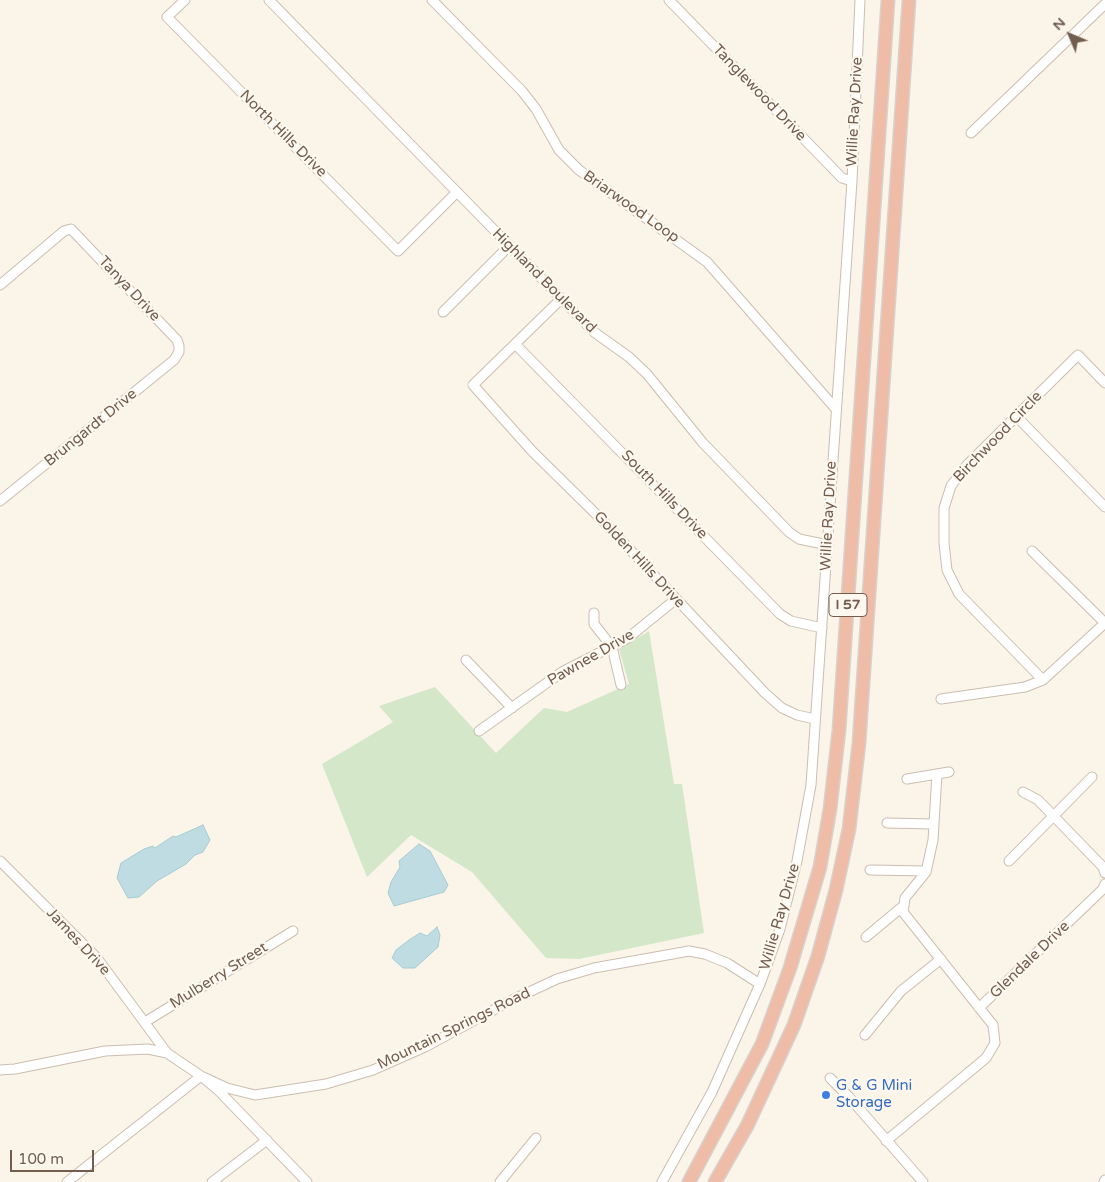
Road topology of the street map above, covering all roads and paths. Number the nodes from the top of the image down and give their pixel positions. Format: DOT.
graph roads {
  1 [pos="185,0"];
  2 [pos="269,0"];
  3 [pos="432,0"];
  4 [pos="669,0"];
  5 [pos="860,0"];
  6 [pos="888,0"];
  7 [pos="909,0"];
  8 [pos="1105,4"];
  9 [pos="971,133"];
  10 [pos="852,181"];
  11 [pos="458,192"];
  12 [pos="509,246"];
  13 [pos="0,285"];
  14 [pos="561,299"];
  15 [pos="442,312"];
  16 [pos="515,344"];
  17 [pos="179,352"];
  18 [pos="1105,383"];
  19 [pos="836,409"];
  20 [pos="1016,416"];
  21 [pos="0,501"];
  22 [pos="1105,507"];
  23 [pos="828,545"];
  24 [pos="1032,551"];
  25 [pos="676,599"];
  26 [pos="594,613"];
  27 [pos="1105,623"];
  28 [pos="822,628"];
  29 [pos="612,647"];
  30 [pos="466,660"];
  31 [pos="1043,680"];
  32 [pos="622,685"];
  33 [pos="941,698"];
  34 [pos="512,708"];
  35 [pos="815,719"];
  36 [pos="479,731"];
  37 [pos="949,772"];
  38 [pos="937,774"];
  39 [pos="1092,777"];
  40 [pos="907,779"];
  41 [pos="1023,792"];
  42 [pos="1052,816"];
  43 [pos="887,823"];
  44 [pos="934,824"];
  45 [pos="0,861"];
  46 [pos="1009,861"];
  47 [pos="870,870"];
  48 [pos="926,871"];
  49 [pos="1105,873"];
  50 [pos="1105,884"];
  51 [pos="902,908"];
  52 [pos="293,931"];
  53 [pos="866,936"];
  54 [pos="941,959"];
  55 [pos="760,984"];
  56 [pos="979,1008"];
  57 [pos="146,1022"];
  58 [pos="865,1035"];
  59 [pos="167,1053"];
  60 [pos="0,1070"];
  61 [pos="201,1076"];
  62 [pos="830,1078"];
  63 [pos="536,1138"];
  64 [pos="267,1140"];
  65 [pos="886,1141"];
  66 [pos="67,1182"];
  67 [pos="212,1182"];
  68 [pos="307,1182"];
  69 [pos="500,1182"];
  70 [pos="662,1182"];
  71 [pos="689,1182"];
  72 [pos="715,1182"];
  73 [pos="924,1182"];
  1 -- 11 [label="street, North Hills Drive"];
  2 -- 11 [label="street, Highland Boulevard"];
  3 -- 19 [label="street, Briarwood Loop"];
  4 -- 10 [label="street, Tanglewood Drive"];
  5 -- 10 [label="street, Willie Ray Drive"];
  6 -- 71 [label="highway, I 57"];
  7 -- 72 [label="highway, I 57"];
  8 -- 9 [label="street"];
  10 -- 19 [label="street, Willie Ray Drive"];
  11 -- 12 [label="street, Highland Boulevard"];
  12 -- 14 [label="street, Highland Boulevard"];
  12 -- 15 [label="street"];
  13 -- 17 [label="street, Tanya Drive"];
  14 -- 16 [label="street"];
  14 -- 23 [label="street, Highland Boulevard"];
  16 -- 25 [label="street, Golden Hills Drive"];
  16 -- 28 [label="street, South Hills Drive"];
  17 -- 21 [label="street, Brungardt Drive"];
  18 -- 20 [label="street, Birchwood Circle"];
  19 -- 23 [label="street, Willie Ray Drive"];
  20 -- 22 [label="street"];
  20 -- 31 [label="street, Birchwood Circle"];
  23 -- 28 [label="street, Willie Ray Drive"];
  24 -- 27 [label="street"];
  25 -- 29 [label="street, Pawnee Drive"];
  25 -- 35 [label="street, Golden Hills Drive"];
  26 -- 29 [label="street"];
  27 -- 31 [label="street"];
  28 -- 35 [label="street, Willie Ray Drive"];
  29 -- 32 [label="street"];
  29 -- 34 [label="street, Pawnee Drive"];
  30 -- 34 [label="street"];
  31 -- 33 [label="street"];
  34 -- 36 [label="street, Pawnee Drive"];
  35 -- 55 [label="street, Willie Ray Drive"];
  37 -- 38 [label="street"];
  38 -- 40 [label="street"];
  38 -- 44 [label="street"];
  39 -- 42 [label="street"];
  41 -- 42 [label="street"];
  42 -- 46 [label="street"];
  42 -- 49 [label="street"];
  43 -- 44 [label="street"];
  44 -- 48 [label="street"];
  45 -- 57 [label="street, James Drive"];
  47 -- 48 [label="street"];
  48 -- 51 [label="street"];
  50 -- 56 [label="street, Glendale Drive"];
  51 -- 53 [label="street"];
  51 -- 54 [label="street"];
  52 -- 57 [label="street, Mulberry Street"];
  54 -- 56 [label="street"];
  54 -- 58 [label="street"];
  55 -- 61 [label="street, Mountain Springs Road"];
  55 -- 70 [label="street, Willie Ray Drive"];
  56 -- 65 [label="street, Glendale Drive"];
  57 -- 59 [label="street, James Drive"];
  59 -- 60 [label="street, Mountain Springs Road"];
  59 -- 61 [label="street, Mountain Springs Road"];
  61 -- 64 [label="street"];
  61 -- 66 [label="street"];
  62 -- 65 [label="street"];
  63 -- 69 [label="street"];
  64 -- 67 [label="street"];
  64 -- 68 [label="street"];
  65 -- 73 [label="street"];
}
